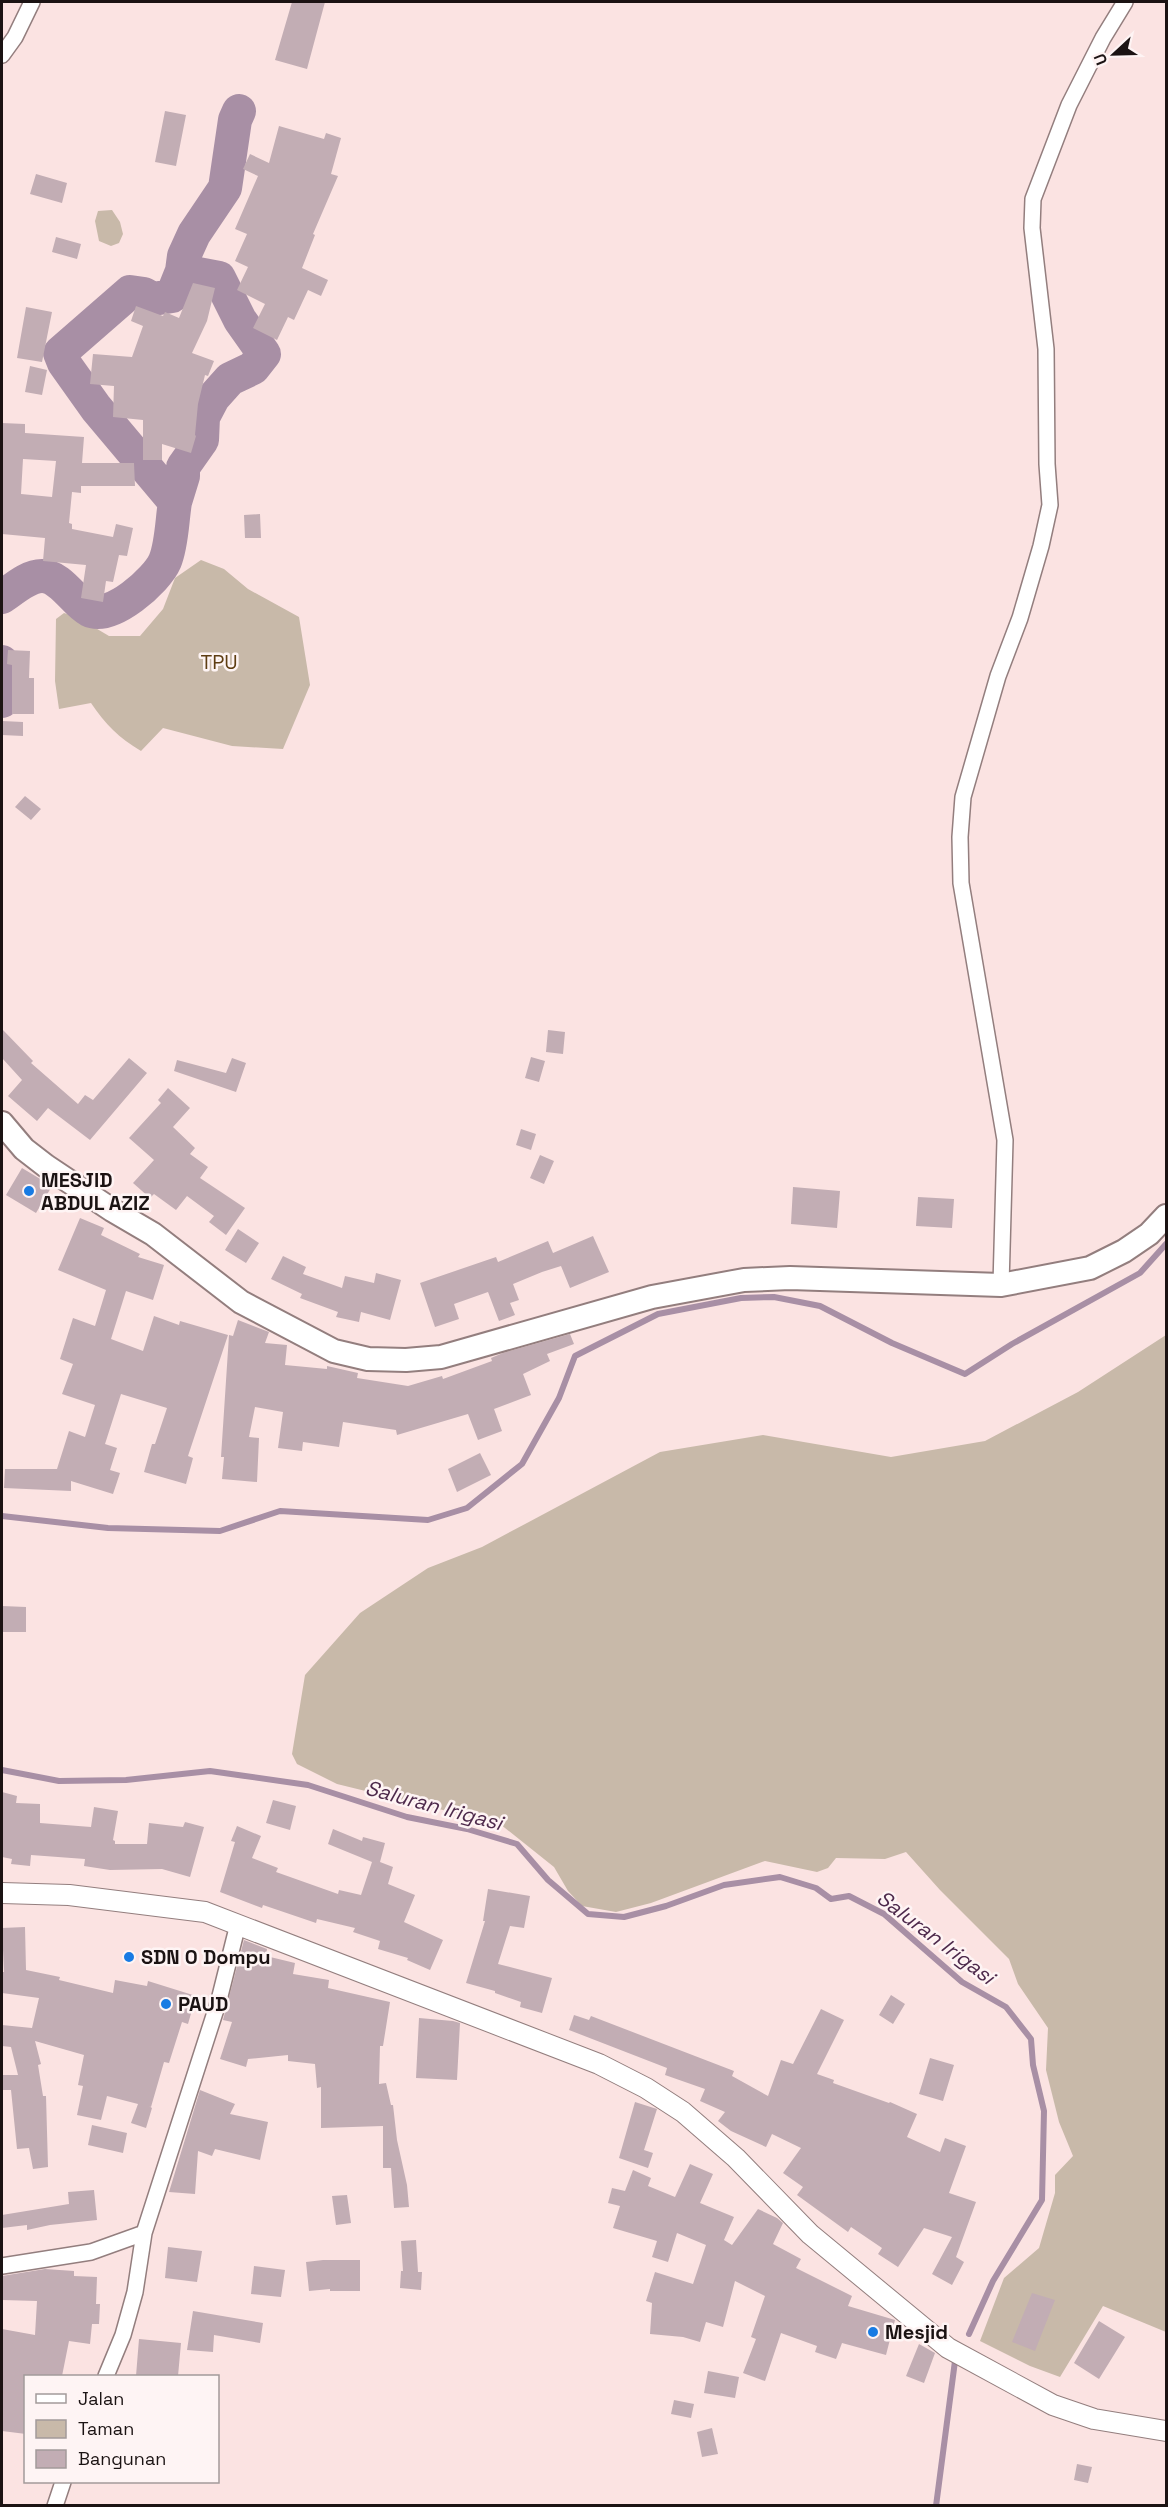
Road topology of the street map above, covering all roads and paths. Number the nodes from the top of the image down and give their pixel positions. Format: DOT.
graph roads {
  1 [pos="32,2"];
  2 [pos="1125,2"];
  3 [pos="2,55"];
  4 [pos="2,1123"];
  5 [pos="1167,1216"];
  6 [pos="1001,1285"];
  7 [pos="2,1893"];
  8 [pos="238,1923"];
  9 [pos="144,2233"];
  10 [pos="2,2266"];
  11 [pos="106,2375"];
  12 [pos="1167,2431"];
  13 [pos="62,2483"];
  14 [pos="55,2505"];
  1 -- 3 [label="street"];
  2 -- 6 [label="street"];
  4 -- 6 [label="main road"];
  5 -- 6 [label="main road"];
  7 -- 8 [label="street"];
  8 -- 9 [label="street"];
  8 -- 12 [label="street"];
  9 -- 10 [label="street"];
  9 -- 11 [label="street"];
  13 -- 14 [label="street"];
}
